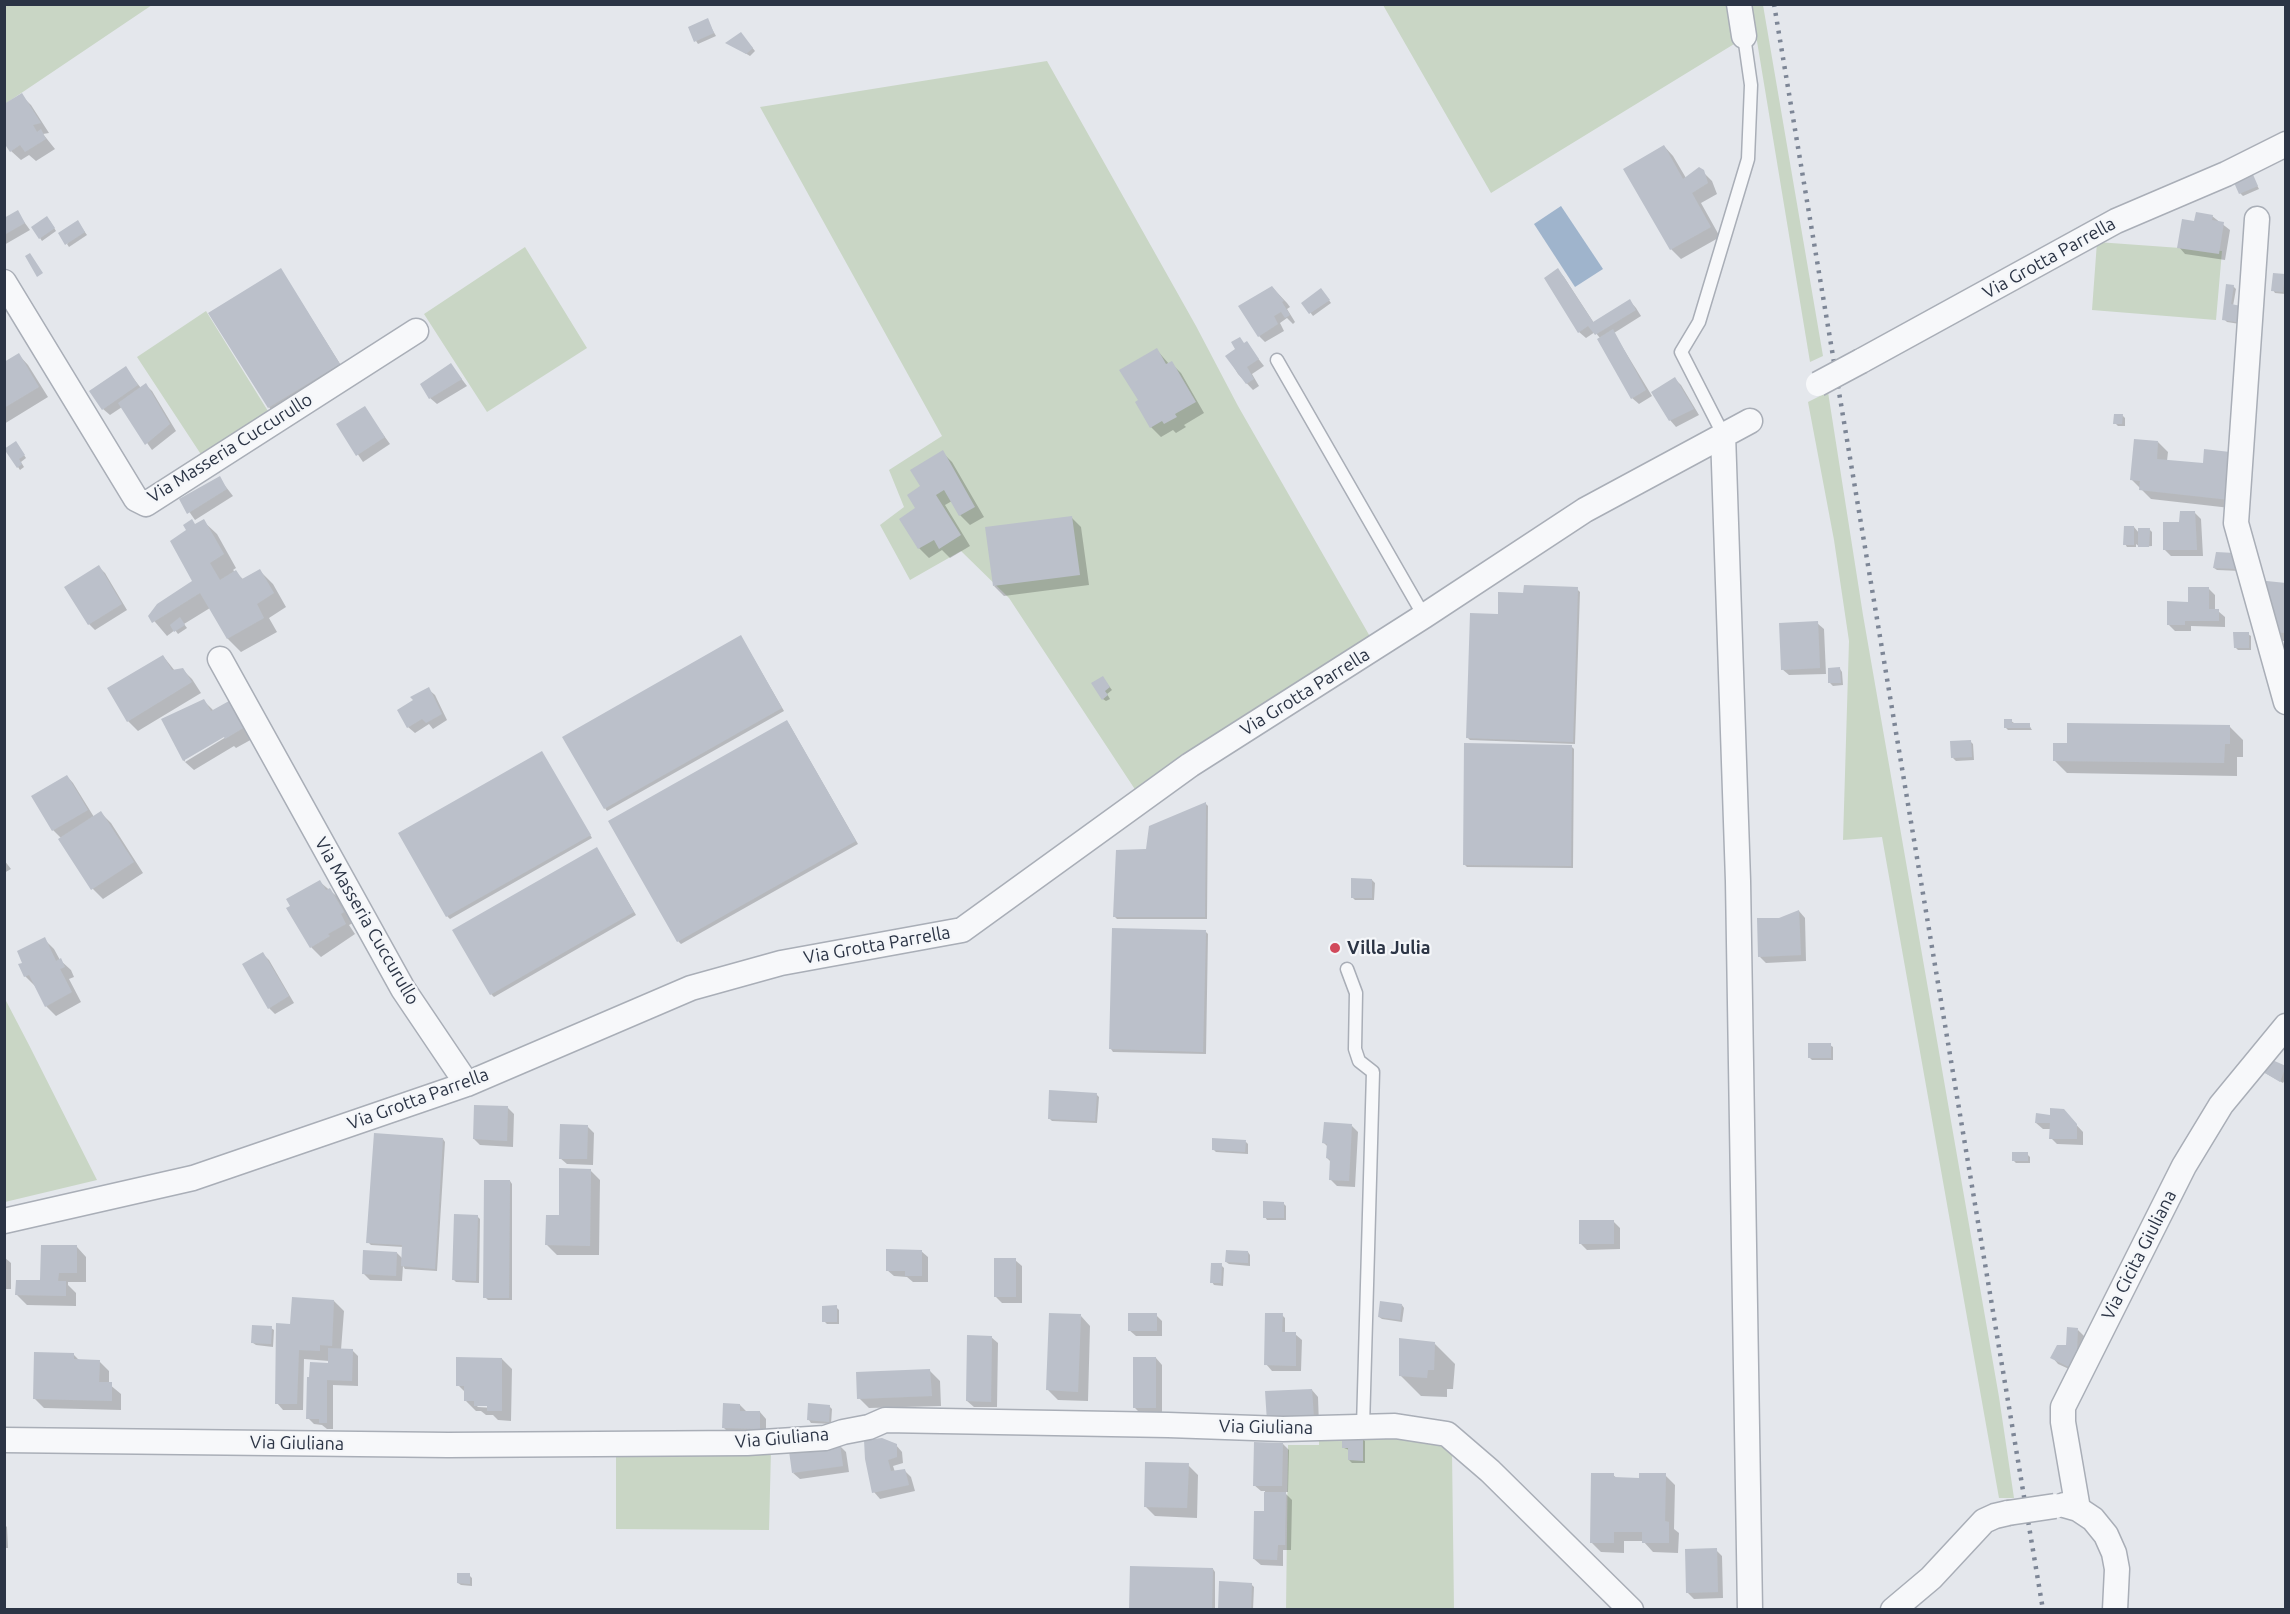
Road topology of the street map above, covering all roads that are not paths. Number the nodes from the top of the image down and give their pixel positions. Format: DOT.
graph roads {
  1 [pos="1739,4"];
  2 [pos="1744,36"];
  3 [pos="2286,144"];
  4 [pos="2257,219"];
  5 [pos="4,282"];
  6 [pos="416,331"];
  7 [pos="1277,360"];
  8 [pos="1818,384"];
  9 [pos="1750,421"];
  10 [pos="1723,434"];
  11 [pos="1424,616"];
  12 [pos="220,659"];
  13 [pos="2286,702"];
  14 [pos="1347,969"];
  15 [pos="2286,1026"];
  16 [pos="468,1084"];
  17 [pos="4,1221"];
  18 [pos="1363,1427"];
  19 [pos="4,1440"];
  20 [pos="2066,1507"];
  21 [pos="1631,1610"];
  22 [pos="1750,1610"];
  23 [pos="1893,1610"];
  24 [pos="2115,1610"];
  1 -- 2 [label="street"];
  2 -- 10 [label="lane"];
  3 -- 8 [label="street, Via Grotta Parrella, bridge"];
  4 -- 13 [label="street"];
  5 -- 6 [label="street, Via Masseria Cuccurullo"];
  7 -- 11 [label="lane"];
  9 -- 10 [label="street, Via Grotta Parrella"];
  10 -- 11 [label="street, Via Grotta Parrella"];
  10 -- 22 [label="street"];
  11 -- 16 [label="street, Via Grotta Parrella"];
  12 -- 16 [label="street, Via Masseria Cuccurullo"];
  14 -- 18 [label="lane"];
  15 -- 20 [label="street, Via Cicita Giuliana"];
  16 -- 17 [label="street, Via Grotta Parrella"];
  18 -- 19 [label="street, Via Giuliana"];
  18 -- 21 [label="street, Via Giuliana"];
  20 -- 23 [label="street, bridge"];
  20 -- 24 [label="street"];
}
